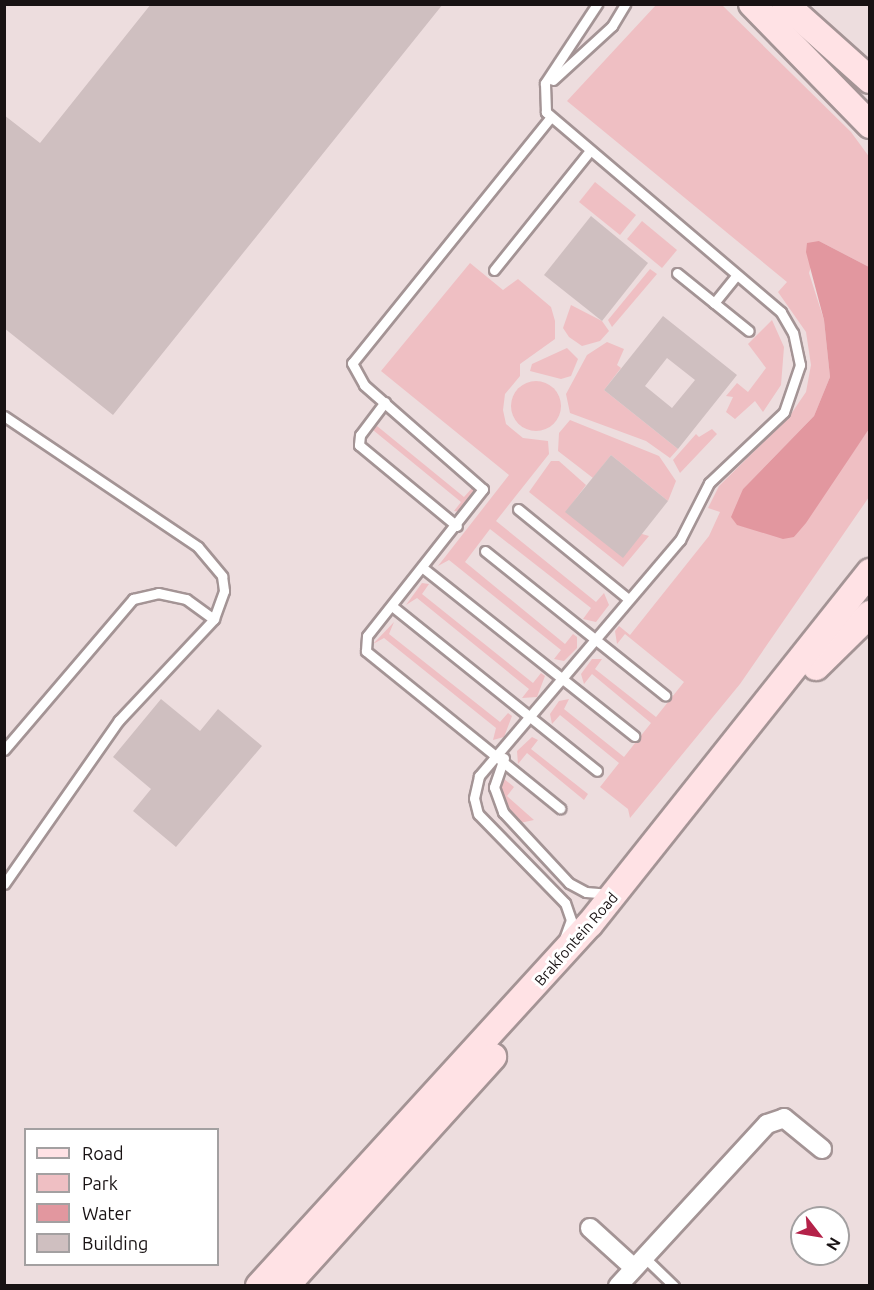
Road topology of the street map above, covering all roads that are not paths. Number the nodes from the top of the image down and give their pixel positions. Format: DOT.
graph roads {
  1 [pos="597,4"];
  2 [pos="625,4"];
  3 [pos="752,4"];
  4 [pos="785,4"];
  5 [pos="870,80"];
  6 [pos="544,102"];
  7 [pos="550,118"];
  8 [pos="870,125"];
  9 [pos="589,152"];
  10 [pos="494,270"];
  11 [pos="677,273"];
  12 [pos="737,275"];
  13 [pos="714,303"];
  14 [pos="749,331"];
  15 [pos="385,402"];
  16 [pos="4,416"];
  17 [pos="518,509"];
  18 [pos="457,526"];
  19 [pos="485,550"];
  20 [pos="423,568"];
  21 [pos="870,572"];
  22 [pos="627,598"];
  23 [pos="392,606"];
  24 [pos="870,614"];
  25 [pos="214,619"];
  26 [pos="596,638"];
  27 [pos="564,679"];
  28 [pos="665,695"];
  29 [pos="532,720"];
  30 [pos="634,736"];
  31 [pos="4,750"];
  32 [pos="498,760"];
  33 [pos="597,771"];
  34 [pos="560,808"];
  35 [pos="4,884"];
  36 [pos="614,894"];
  37 [pos="535,986"];
  38 [pos="822,1149"];
  39 [pos="590,1228"];
  40 [pos="639,1262"];
  41 [pos="618,1285"];
  42 [pos="259,1286"];
  43 [pos="286,1286"];
  44 [pos="674,1286"];
  1 -- 6 [label="lane"];
  2 -- 6 [label="lane"];
  3 -- 8 [label="street"];
  4 -- 5 [label="street"];
  6 -- 7 [label="lane"];
  7 -- 9 [label="lane"];
  7 -- 15 [label="lane"];
  9 -- 10 [label="lane"];
  9 -- 12 [label="lane"];
  11 -- 13 [label="lane"];
  12 -- 13 [label="lane"];
  12 -- 22 [label="lane"];
  13 -- 14 [label="lane"];
  15 -- 18 [label="lane"];
  15 -- 18 [label="lane"];
  16 -- 25 [label="lane"];
  17 -- 22 [label="lane"];
  18 -- 20 [label="lane"];
  19 -- 26 [label="lane"];
  20 -- 23 [label="lane"];
  20 -- 27 [label="lane"];
  21 -- 36 [label="street, Brakfontein Road"];
  22 -- 26 [label="lane"];
  23 -- 29 [label="lane"];
  23 -- 32 [label="lane"];
  24 -- 43 [label="street, Brakfontein Road"];
  25 -- 31 [label="lane"];
  25 -- 35 [label="lane"];
  26 -- 27 [label="lane"];
  26 -- 28 [label="lane"];
  27 -- 29 [label="lane"];
  27 -- 30 [label="lane"];
  29 -- 32 [label="lane"];
  29 -- 33 [label="lane"];
  32 -- 34 [label="lane"];
  32 -- 36 [label="lane"];
  32 -- 37 [label="lane"];
  36 -- 37 [label="street, Brakfontein Road"];
  37 -- 42 [label="street, Brakfontein Road"];
  38 -- 40 [label="street"];
  39 -- 40 [label="street"];
  40 -- 41 [label="street"];
  40 -- 44 [label="lane"];
}
